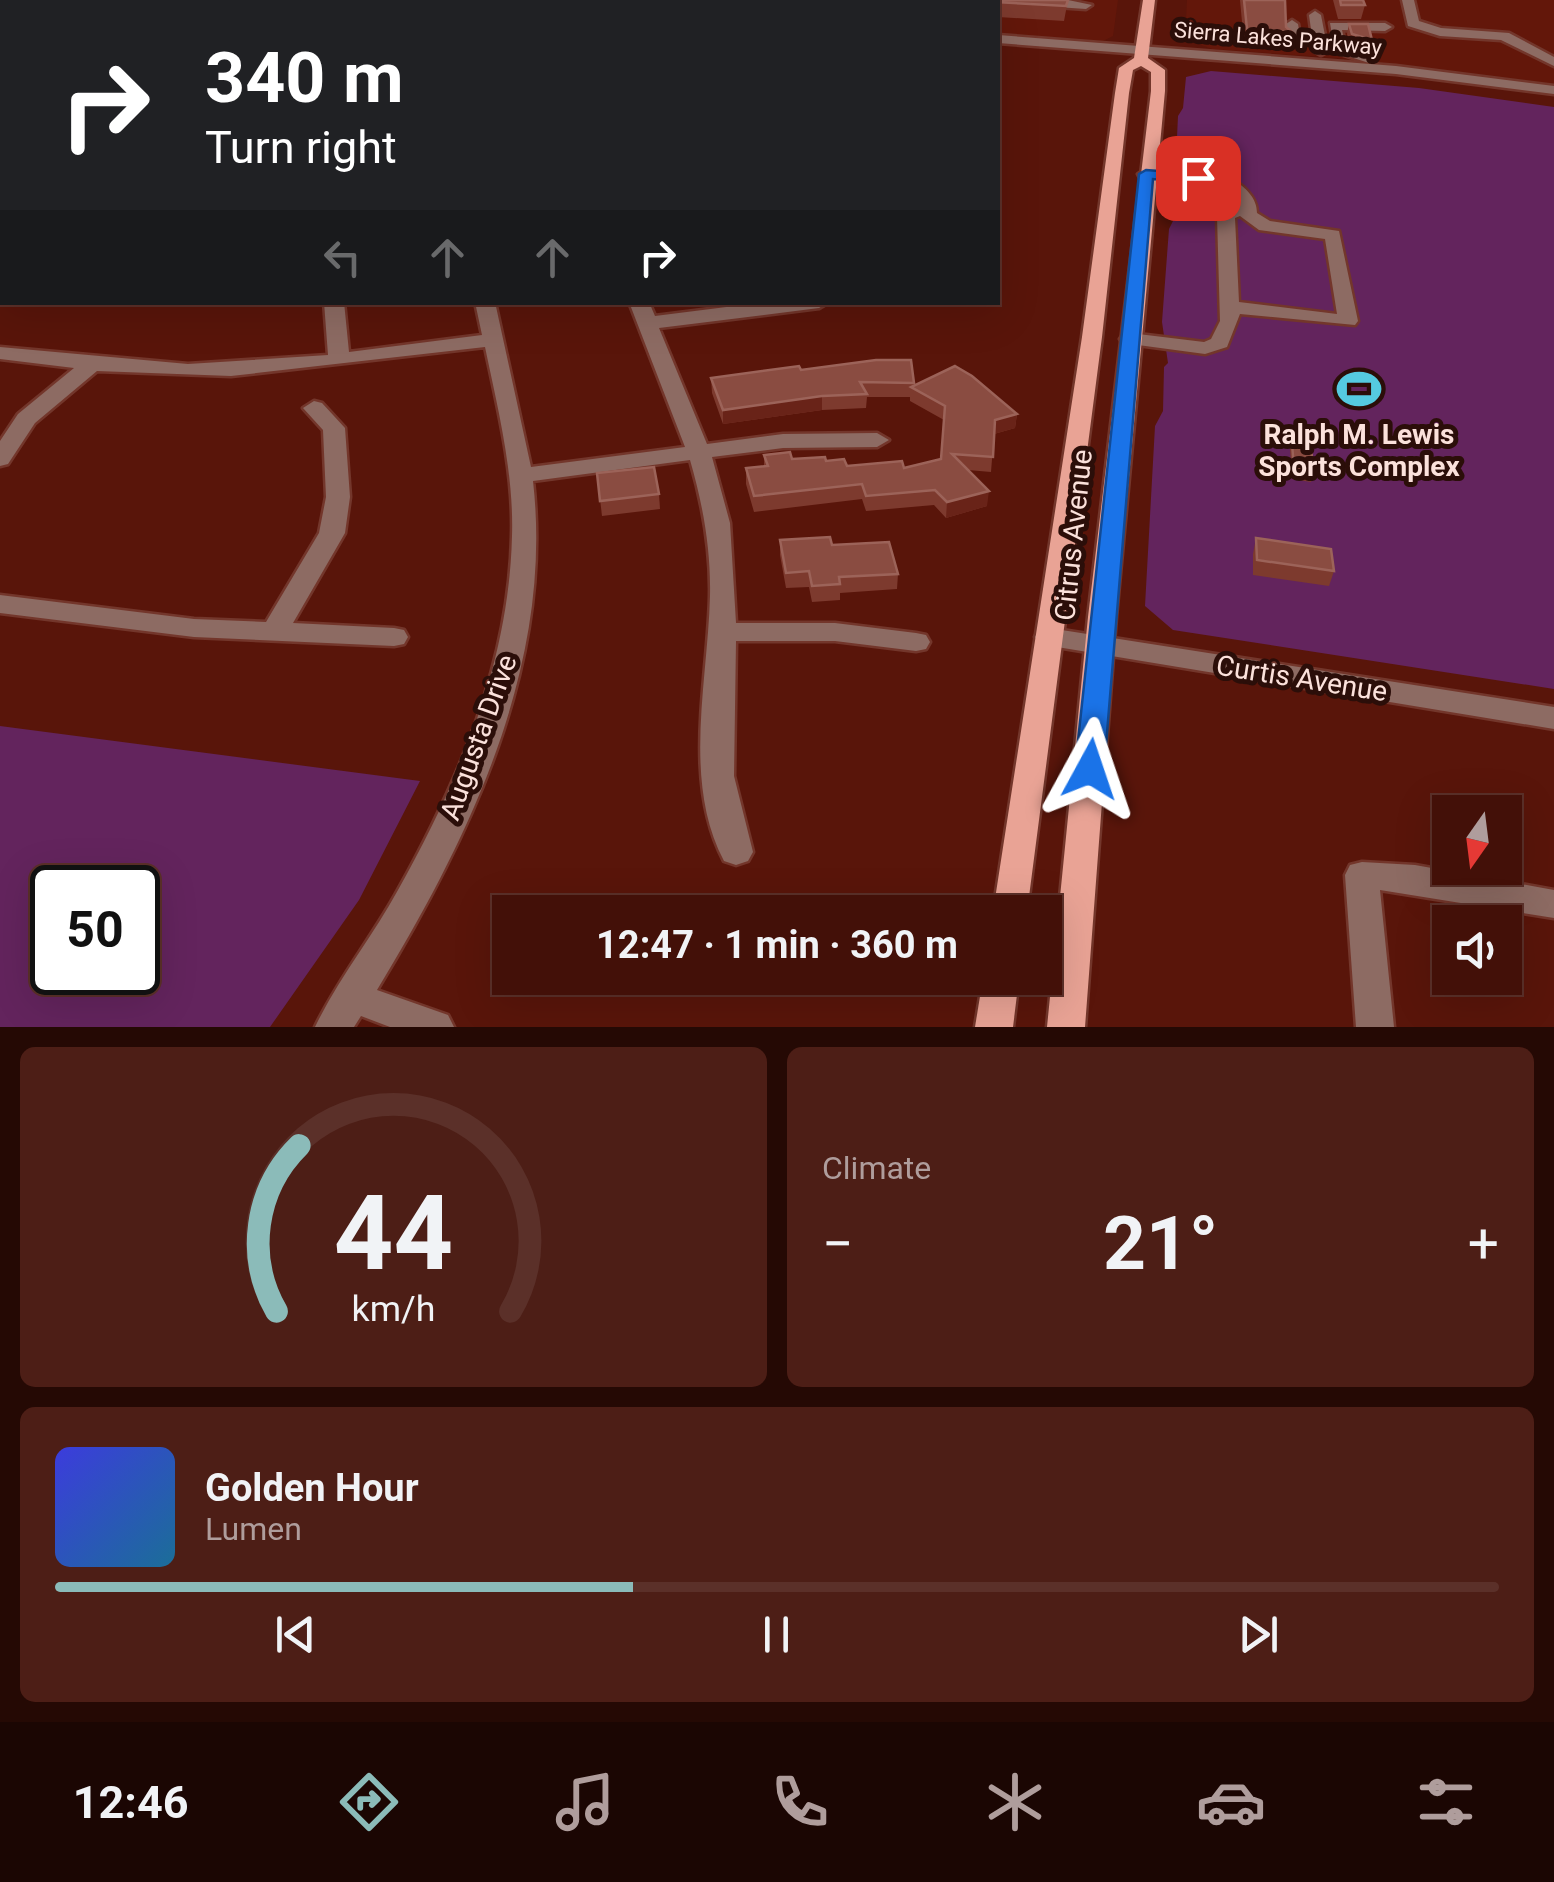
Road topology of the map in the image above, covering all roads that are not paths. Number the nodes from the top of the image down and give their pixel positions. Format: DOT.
graph roads {
  1 [pos="1013,0"];
  2 [pos="1150,0"];
  3 [pos="1408,0"];
  4 [pos="1086,5"];
  5 [pos="1315,15"];
  6 [pos="1292,24"];
  7 [pos="1386,27"];
  8 [pos="1000,39"];
  9 [pos="1444,40"];
  10 [pos="1294,42"];
  11 [pos="1000,49"];
  12 [pos="1506,50"];
  13 [pos="1529,50"];
  14 [pos="1321,51"];
  15 [pos="1142,55"];
  16 [pos="1272,60"];
  17 [pos="1398,60"];
  18 [pos="1554,62"];
  19 [pos="1454,65"];
  20 [pos="1365,67"];
  21 [pos="1514,67"];
  22 [pos="1549,94"];
  23 [pos="1146,174"];
  24 [pos="1248,205"];
  25 [pos="334,305"];
  26 [pos="486,305"];
  27 [pos="770,305"];
  28 [pos="1230,308"];
  29 [pos="643,313"];
  30 [pos="494,340"];
  31 [pos="1130,340"];
  32 [pos="0,353"];
  33 [pos="340,358"];
  34 [pos="93,364"];
  35 [pos="314,408"];
  36 [pos="876,440"];
  37 [pos="699,451"];
  38 [pos="0,459"];
  39 [pos="522,474"];
  40 [pos="0,604"];
  41 [pos="276,630"];
  42 [pos="722,632"];
  43 [pos="394,637"];
  44 [pos="1049,638"];
  45 [pos="916,642"];
  46 [pos="1100,646"];
  47 [pos="1554,718"];
  48 [pos="736,852"];
  49 [pos="1012,895"];
  50 [pos="1554,904"];
  51 [pos="999,995"];
  52 [pos="343,1012"];
  53 [pos="436,1027"];
  54 [pos="994,1027"];
  55 [pos="1066,1027"];
  56 [pos="1375,1027"];
  1 -- 4 [label="street"];
  2 -- 15 [label="main road, Citrus Avenue"];
  3 -- 13 [label="street"];
  5 -- 14 [label="street"];
  6 -- 10 [label="street"];
  7 -- 17 [label="street"];
  8 -- 15 [label="street, Sierra Lakes Parkway"];
  9 -- 12 [label="street"];
  11 -- 15 [label="street, Sierra Lakes Parkway"];
  13 -- 18 [label="street"];
  13 -- 22 [label="street"];
  14 -- 16 [label="street"];
  14 -- 20 [label="street"];
  15 -- 16 [label="street, Sierra Lakes Parkway"];
  15 -- 22 [label="street, Sierra Lakes Parkway"];
  15 -- 23 [label="main road, Citrus Avenue"];
  15 -- 44 [label="main road, Citrus Avenue"];
  16 -- 20 [label="street, Sierra Lakes Parkway"];
  19 -- 21 [label="street"];
  20 -- 22 [label="street, Sierra Lakes Parkway"];
  23 -- 24 [label="street"];
  23 -- 31 [label="main road, Citrus Avenue"];
  24 -- 28 [label="street"];
  24 -- 28 [label="street"];
  25 -- 33 [label="street"];
  26 -- 30 [label="street, Augusta Drive"];
  27 -- 29 [label="street"];
  28 -- 31 [label="street"];
  29 -- 37 [label="street"];
  30 -- 33 [label="street"];
  30 -- 39 [label="street, Augusta Drive"];
  31 -- 46 [label="main road, Citrus Avenue"];
  32 -- 34 [label="street"];
  33 -- 34 [label="street"];
  34 -- 38 [label="street"];
  35 -- 41 [label="street"];
  36 -- 37 [label="street"];
  37 -- 39 [label="street"];
  37 -- 42 [label="street"];
  39 -- 52 [label="street, Augusta Drive"];
  40 -- 41 [label="street"];
  41 -- 43 [label="street"];
  42 -- 45 [label="street"];
  42 -- 48 [label="street"];
  44 -- 46 [label="street, Curtis Avenue"];
  44 -- 49 [label="main road, Citrus Avenue"];
  46 -- 47 [label="street, Curtis Avenue"];
  46 -- 55 [label="main road, Citrus Avenue"];
  50 -- 56 [label="street"];
  51 -- 54 [label="main road"];
  52 -- 53 [label="street"];
}
